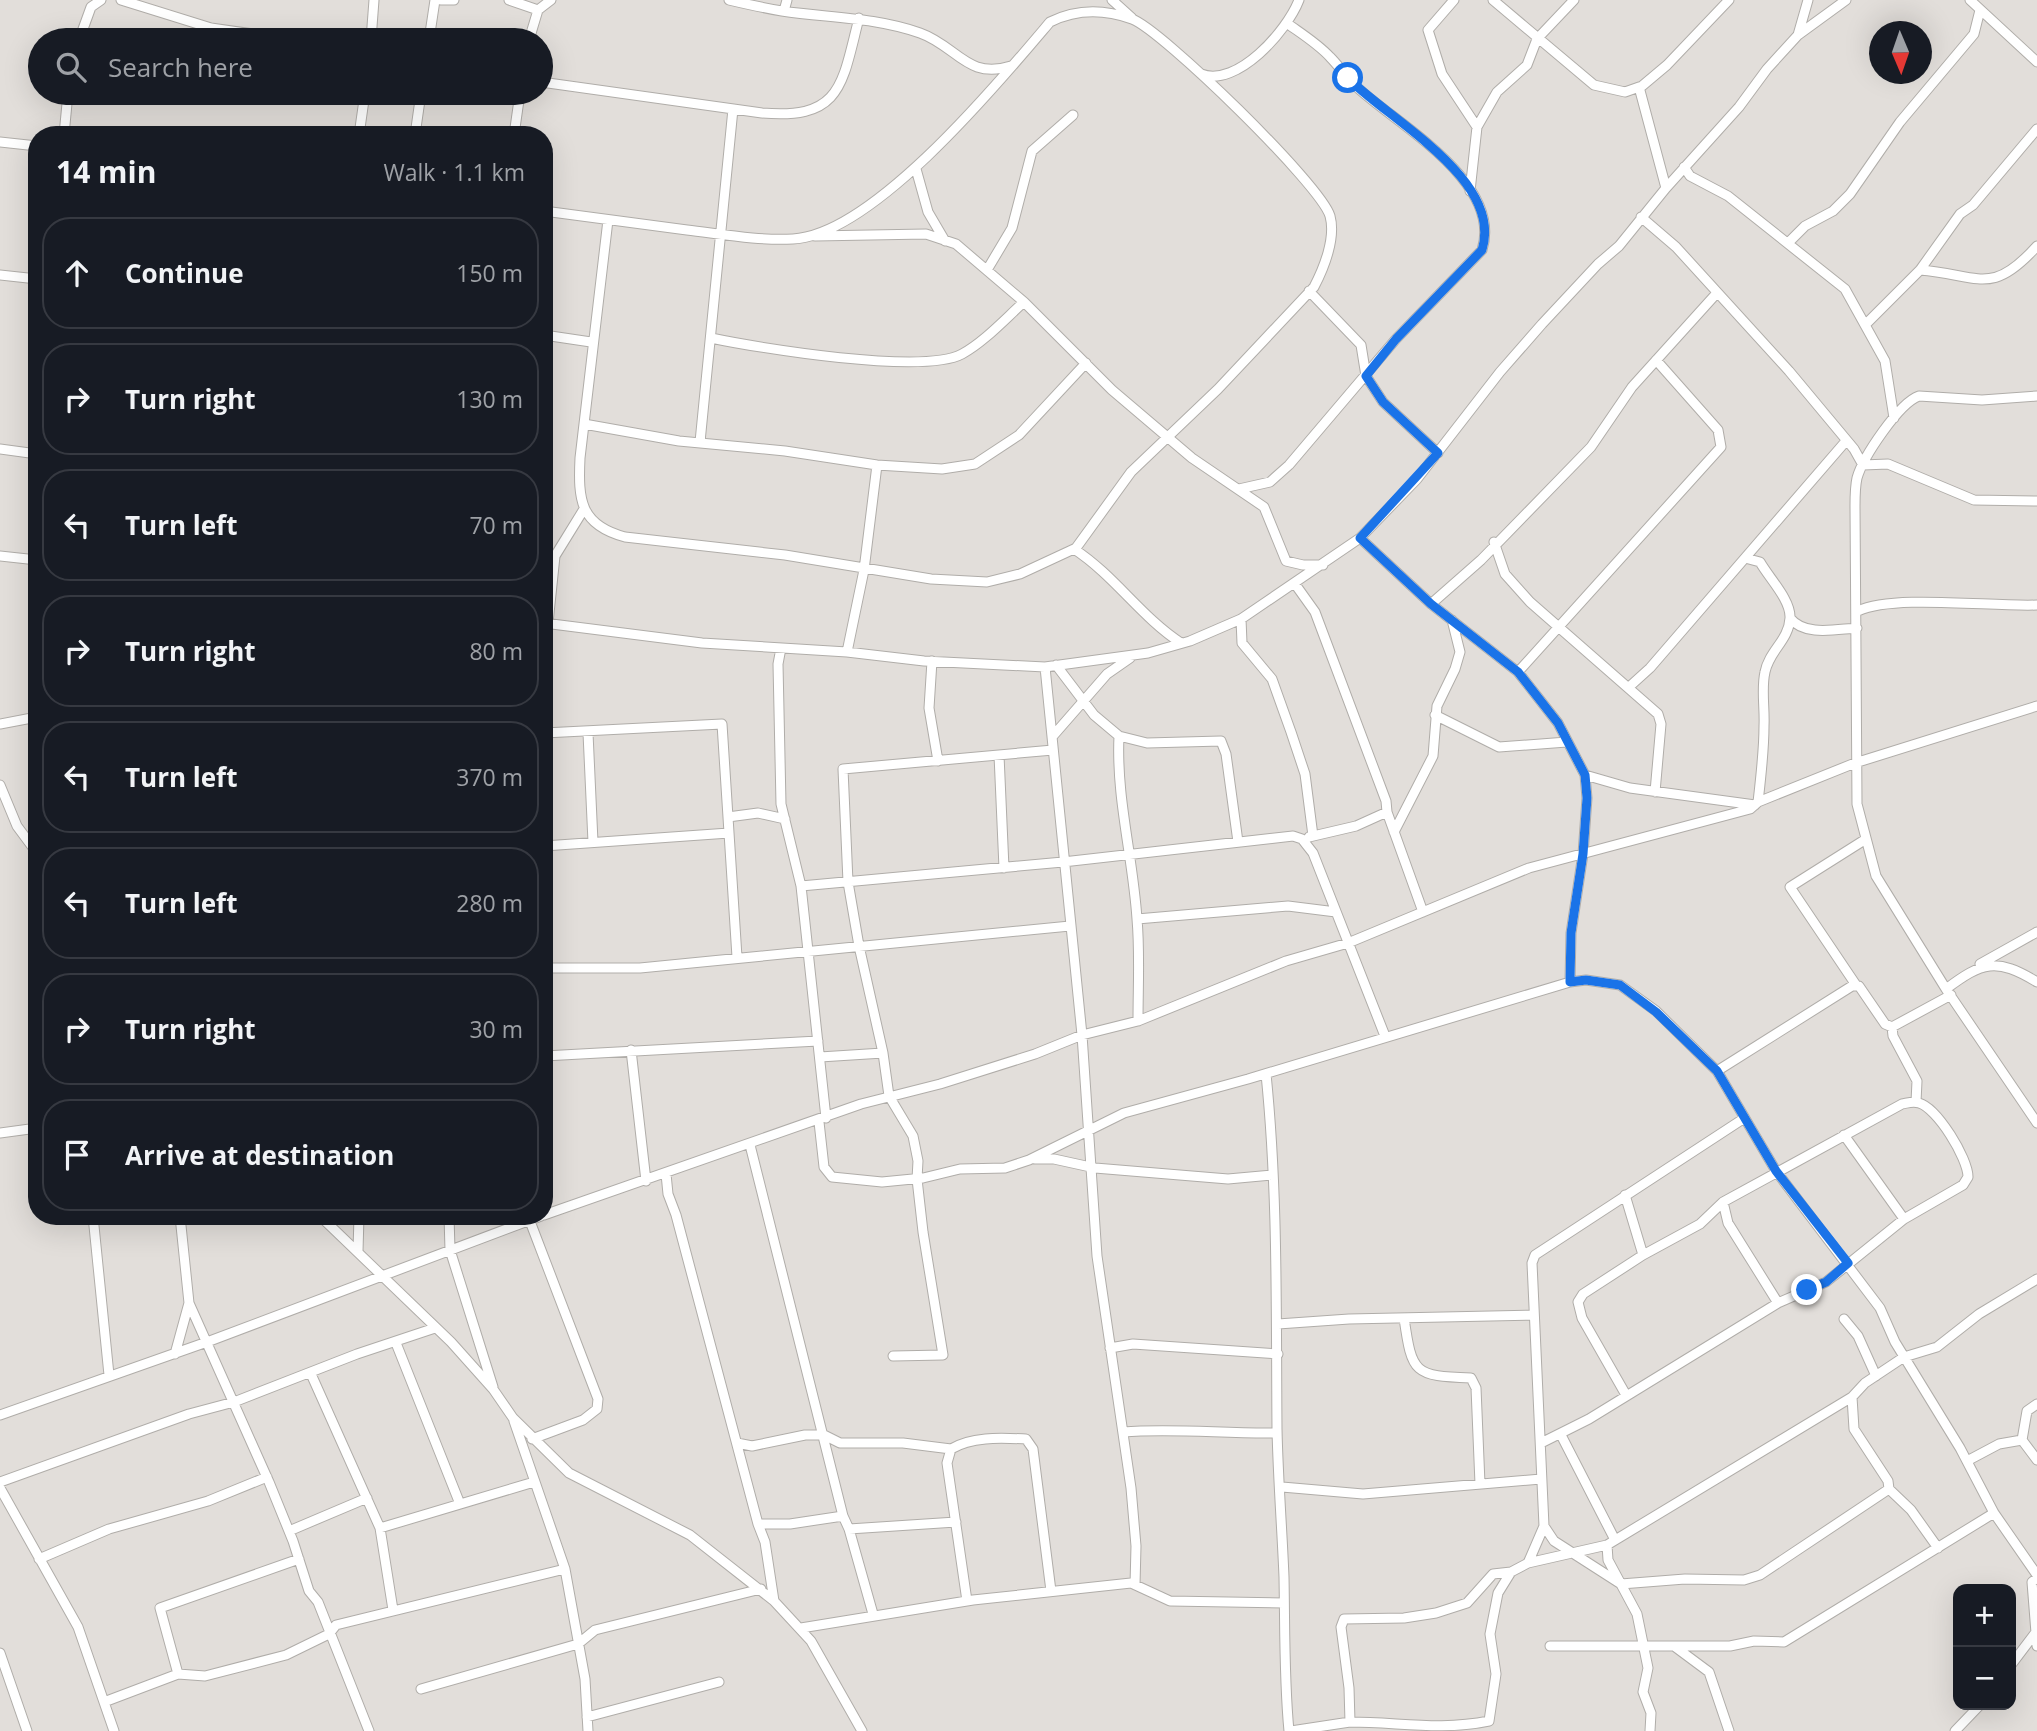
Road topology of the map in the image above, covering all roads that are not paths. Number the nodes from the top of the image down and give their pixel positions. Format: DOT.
graph roads {
  1 [pos="101,0"];
  2 [pos="121,0"];
  3 [pos="374,0"];
  4 [pos="435,0"];
  5 [pos="440,0"];
  6 [pos="454,0"];
  7 [pos="509,0"];
  8 [pos="551,0"];
  9 [pos="729,0"];
  10 [pos="788,0"];
  11 [pos="1112,0"];
  12 [pos="1299,0"];
  13 [pos="1454,0"];
  14 [pos="1493,0"];
  15 [pos="1574,0"];
  16 [pos="1729,0"];
  17 [pos="1808,0"];
  18 [pos="1846,0"];
  19 [pos="1970,0"];
  20 [pos="538,10"];
  21 [pos="1980,10"];
  22 [pos="785,11"];
  23 [pos="859,18"];
  24 [pos="1133,19"];
  25 [pos="1288,24"];
  26 [pos="83,28"];
  27 [pos="211,28"];
  28 [pos="372,28"];
  29 [pos="431,28"];
  30 [pos="533,28"];
  31 [pos="1798,35"];
  32 [pos="1537,39"];
  33 [pos="2037,62"];
  34 [pos="1013,66"];
  35 [pos="1196,72"];
  36 [pos="553,84"];
  37 [pos="1639,87"];
  38 [pos="67,105"];
  39 [pos="363,105"];
  40 [pos="419,105"];
  41 [pos="518,105"];
  42 [pos="733,109"];
  43 [pos="1073,115"];
  44 [pos="65,126"];
  45 [pos="360,126"];
  46 [pos="416,126"];
  47 [pos="515,126"];
  48 [pos="1477,127"];
  49 [pos="2037,129"];
  50 [pos="0,142"];
  51 [pos="28,145"];
  52 [pos="1684,167"];
  53 [pos="916,169"];
  54 [pos="1666,188"];
  55 [pos="1470,191"];
  56 [pos="553,212"];
  57 [pos="1641,217"];
  58 [pos="608,220"];
  59 [pos="721,234"];
  60 [pos="810,236"];
  61 [pos="944,241"];
  62 [pos="1788,243"];
  63 [pos="2037,246"];
  64 [pos="987,270"];
  65 [pos="1920,270"];
  66 [pos="0,275"];
  67 [pos="28,278"];
  68 [pos="1310,291"];
  69 [pos="1716,294"];
  70 [pos="1024,302"];
  71 [pos="1865,325"];
  72 [pos="553,336"];
  73 [pos="711,338"];
  74 [pos="591,342"];
  75 [pos="1656,359"];
  76 [pos="1086,363"];
  77 [pos="1366,376"];
  78 [pos="2037,396"];
  79 [pos="1894,418"];
  80 [pos="584,424"];
  81 [pos="1169,436"];
  82 [pos="1846,440"];
  83 [pos="700,442"];
  84 [pos="0,449"];
  85 [pos="28,453"];
  86 [pos="1438,453"];
  87 [pos="877,465"];
  88 [pos="1863,465"];
  89 [pos="1239,489"];
  90 [pos="2037,501"];
  91 [pos="584,509"];
  92 [pos="1360,538"];
  93 [pos="1494,542"];
  94 [pos="1074,549"];
  95 [pos="0,556"];
  96 [pos="1745,558"];
  97 [pos="28,559"];
  98 [pos="1324,565"];
  99 [pos="864,570"];
  100 [pos="553,571"];
  101 [pos="1295,584"];
  102 [pos="1431,604"];
  103 [pos="2037,605"];
  104 [pos="1858,611"];
  105 [pos="1790,618"];
  106 [pos="1241,619"];
  107 [pos="1452,620"];
  108 [pos="553,624"];
  109 [pos="1557,626"];
  110 [pos="1857,628"];
  111 [pos="1181,643"];
  112 [pos="781,648"];
  113 [pos="847,652"];
  114 [pos="1134,655"];
  115 [pos="932,661"];
  116 [pos="1056,665"];
  117 [pos="1045,667"];
  118 [pos="1518,672"];
  119 [pos="1629,687"];
  120 [pos="1084,702"];
  121 [pos="2037,706"];
  122 [pos="1435,715"];
  123 [pos="28,719"];
  124 [pos="0,724"];
  125 [pos="553,733"];
  126 [pos="588,733"];
  127 [pos="1119,736"];
  128 [pos="1052,737"];
  129 [pos="1567,742"];
  130 [pos="1053,750"];
  131 [pos="999,755"];
  132 [pos="938,761"];
  133 [pos="1855,763"];
  134 [pos="1585,775"];
  135 [pos="0,785"];
  136 [pos="1655,792"];
  137 [pos="1756,803"];
  138 [pos="1387,812"];
  139 [pos="727,817"];
  140 [pos="785,819"];
  141 [pos="1394,832"];
  142 [pos="729,833"];
  143 [pos="1313,836"];
  144 [pos="1302,839"];
  145 [pos="1866,839"];
  146 [pos="28,841"];
  147 [pos="593,842"];
  148 [pos="1238,842"];
  149 [pos="553,845"];
  150 [pos="1583,854"];
  151 [pos="1129,855"];
  152 [pos="1063,862"];
  153 [pos="1004,868"];
  154 [pos="848,882"];
  155 [pos="801,886"];
  156 [pos="1336,912"];
  157 [pos="1423,912"];
  158 [pos="1137,919"];
  159 [pos="1070,926"];
  160 [pos="2037,932"];
  161 [pos="1348,943"];
  162 [pos="859,946"];
  163 [pos="808,949"];
  164 [pos="737,957"];
  165 [pos="553,968"];
  166 [pos="1973,969"];
  167 [pos="1570,982"];
  168 [pos="2037,982"];
  169 [pos="1856,985"];
  170 [pos="1948,992"];
  171 [pos="1138,1021"];
  172 [pos="1892,1027"];
  173 [pos="1082,1035"];
  174 [pos="1385,1036"];
  175 [pos="818,1041"];
  176 [pos="631,1050"];
  177 [pos="883,1053"];
  178 [pos="553,1055"];
  179 [pos="820,1057"];
  180 [pos="1717,1071"];
  181 [pos="1266,1074"];
  182 [pos="889,1096"];
  183 [pos="1916,1102"];
  184 [pos="1743,1119"];
  185 [pos="823,1120"];
  186 [pos="2037,1124"];
  187 [pos="28,1129"];
  188 [pos="1089,1129"];
  189 [pos="0,1133"];
  190 [pos="1844,1135"];
  191 [pos="750,1144"];
  192 [pos="1029,1160"];
  193 [pos="1091,1167"];
  194 [pos="1776,1171"];
  195 [pos="666,1174"];
  196 [pos="1273,1175"];
  197 [pos="917,1179"];
  198 [pos="646,1181"];
  199 [pos="1625,1195"];
  200 [pos="1723,1202"];
  201 [pos="553,1213"];
  202 [pos="1904,1219"];
  203 [pos="94,1225"];
  204 [pos="181,1225"];
  205 [pos="330,1225"];
  206 [pos="359,1225"];
  207 [pos="449,1225"];
  208 [pos="511,1225"];
  209 [pos="531,1225"];
  210 [pos="450,1250"];
  211 [pos="358,1251"];
  212 [pos="1643,1255"];
  213 [pos="1848,1263"];
  214 [pos="384,1274"];
  215 [pos="2037,1279"];
  216 [pos="1778,1303"];
  217 [pos="189,1304"];
  218 [pos="1534,1315"];
  219 [pos="1404,1318"];
  220 [pos="1844,1319"];
  221 [pos="1278,1324"];
  222 [pos="435,1328"];
  223 [pos="207,1342"];
  224 [pos="396,1343"];
  225 [pos="1110,1348"];
  226 [pos="175,1354"];
  227 [pos="1278,1354"];
  228 [pos="893,1356"];
  229 [pos="1904,1357"];
  230 [pos="311,1374"];
  231 [pos="109,1375"];
  232 [pos="1875,1376"];
  233 [pos="493,1389"];
  234 [pos="1626,1395"];
  235 [pos="1852,1397"];
  236 [pos="234,1402"];
  237 [pos="2037,1404"];
  238 [pos="0,1413"];
  239 [pos="513,1418"];
  240 [pos="1123,1432"];
  241 [pos="1277,1433"];
  242 [pos="824,1435"];
  243 [pos="1561,1435"];
  244 [pos="531,1438"];
  245 [pos="2022,1440"];
  246 [pos="737,1443"];
  247 [pos="1541,1443"];
  248 [pos="951,1449"];
  249 [pos="2037,1460"];
  250 [pos="1967,1461"];
  251 [pos="267,1476"];
  252 [pos="1541,1479"];
  253 [pos="0,1482"];
  254 [pos="534,1482"];
  255 [pos="1480,1484"];
  256 [pos="0,1488"];
  257 [pos="1282,1488"];
  258 [pos="1889,1489"];
  259 [pos="367,1498"];
  260 [pos="460,1504"];
  261 [pos="1994,1513"];
  262 [pos="843,1516"];
  263 [pos="956,1522"];
  264 [pos="758,1524"];
  265 [pos="1544,1526"];
  266 [pos="380,1528"];
  267 [pos="849,1529"];
  268 [pos="289,1531"];
  269 [pos="1610,1541"];
  270 [pos="1938,1548"];
  271 [pos="1571,1551"];
  272 [pos="39,1559"];
  273 [pos="299,1559"];
  274 [pos="1528,1563"];
  275 [pos="565,1569"];
  276 [pos="1511,1572"];
  277 [pos="2037,1577"];
  278 [pos="1620,1584"];
  279 [pos="1135,1585"];
  280 [pos="761,1589"];
  281 [pos="1051,1591"];
  282 [pos="774,1601"];
  283 [pos="967,1601"];
  284 [pos="1284,1603"];
  285 [pos="393,1610"];
  286 [pos="873,1614"];
  287 [pos="801,1628"];
  288 [pos="2036,1631"];
  289 [pos="329,1633"];
  290 [pos="578,1644"];
  291 [pos="1643,1644"];
  292 [pos="1550,1646"];
  293 [pos="1673,1646"];
  294 [pos="2037,1646"];
  295 [pos="0,1653"];
  296 [pos="2016,1658"];
  297 [pos="178,1674"];
  298 [pos="719,1682"];
  299 [pos="421,1689"];
  300 [pos="104,1702"];
  301 [pos="1975,1710"];
  302 [pos="587,1717"];
  303 [pos="1350,1722"];
  304 [pos="27,1731"];
  305 [pos="114,1731"];
  306 [pos="369,1731"];
  307 [pos="588,1731"];
  308 [pos="862,1731"];
  309 [pos="1290,1731"];
  310 [pos="1650,1731"];
  311 [pos="1729,1731"];
  312 [pos="1955,1731"];
  1 -- 26 [label="street"];
  2 -- 27 [label="street"];
  3 -- 28 [label="street"];
  4 -- 29 [label="street"];
  5 -- 6 [label="street"];
  7 -- 20 [label="street"];
  8 -- 20 [label="street"];
  9 -- 22 [label="street"];
  10 -- 22 [label="street"];
  11 -- 24 [label="street"];
  12 -- 25 [label="street"];
  13 -- 48 [label="street"];
  14 -- 32 [label="street"];
  15 -- 32 [label="street"];
  16 -- 37 [label="street"];
  17 -- 31 [label="street"];
  18 -- 31 [label="street"];
  19 -- 21 [label="street"];
  20 -- 30 [label="street"];
  21 -- 33 [label="street"];
  21 -- 62 [label="street"];
  22 -- 23 [label="street"];
  23 -- 34 [label="street"];
  23 -- 42 [label="street"];
  24 -- 34 [label="street"];
  24 -- 35 [label="street"];
  25 -- 35 [label="street"];
  25 -- 55 [label="street"];
  31 -- 52 [label="street"];
  32 -- 37 [label="street"];
  32 -- 48 [label="street"];
  34 -- 53 [label="street"];
  35 -- 68 [label="street"];
  36 -- 42 [label="street"];
  37 -- 54 [label="street"];
  38 -- 44 [label="street"];
  39 -- 45 [label="street"];
  40 -- 46 [label="street"];
  41 -- 47 [label="street"];
  42 -- 59 [label="street"];
  43 -- 64 [label="street"];
  48 -- 55 [label="street"];
  49 -- 65 [label="street"];
  50 -- 51 [label="street"];
  52 -- 54 [label="street"];
  52 -- 62 [label="street"];
  53 -- 60 [label="street"];
  53 -- 61 [label="street"];
  54 -- 57 [label="street"];
  55 -- 77 [label="street"];
  56 -- 58 [label="street"];
  57 -- 69 [label="street"];
  57 -- 86 [label="street"];
  58 -- 59 [label="street"];
  58 -- 74 [label="street"];
  59 -- 60 [label="street"];
  59 -- 73 [label="street"];
  60 -- 61 [label="street"];
  61 -- 64 [label="street"];
  62 -- 71 [label="street"];
  63 -- 65 [label="street"];
  64 -- 70 [label="street"];
  65 -- 71 [label="street"];
  66 -- 67 [label="street"];
  68 -- 77 [label="street"];
  68 -- 81 [label="street"];
  69 -- 75 [label="street"];
  69 -- 82 [label="street"];
  70 -- 73 [label="street"];
  70 -- 76 [label="street"];
  71 -- 79 [label="street"];
  72 -- 74 [label="street"];
  73 -- 83 [label="street"];
  74 -- 80 [label="street"];
  75 -- 93 [label="street"];
  75 -- 109 [label="street"];
  76 -- 81 [label="street"];
  76 -- 87 [label="street"];
  77 -- 86 [label="street"];
  77 -- 89 [label="street"];
  78 -- 79 [label="street"];
  79 -- 88 [label="street"];
  80 -- 83 [label="street"];
  80 -- 91 [label="street"];
  81 -- 89 [label="street"];
  81 -- 94 [label="street"];
  82 -- 88 [label="street"];
  82 -- 96 [label="street"];
  83 -- 87 [label="street"];
  84 -- 85 [label="street"];
  86 -- 92 [label="street"];
  87 -- 99 [label="street"];
  88 -- 90 [label="street"];
  88 -- 104 [label="street"];
  89 -- 98 [label="street"];
  91 -- 99 [label="street"];
  91 -- 100 [label="street"];
  92 -- 98 [label="street"];
  92 -- 102 [label="street"];
  93 -- 102 [label="street"];
  93 -- 109 [label="street"];
  94 -- 99 [label="street"];
  94 -- 111 [label="street"];
  95 -- 97 [label="street"];
  96 -- 105 [label="street"];
  96 -- 119 [label="street"];
  98 -- 101 [label="street"];
  99 -- 113 [label="street"];
  101 -- 106 [label="street"];
  101 -- 138 [label="street"];
  102 -- 107 [label="street"];
  103 -- 104 [label="street"];
  104 -- 110 [label="street"];
  105 -- 110 [label="street"];
  105 -- 137 [label="street"];
  106 -- 111 [label="street"];
  106 -- 143 [label="street"];
  107 -- 118 [label="street"];
  107 -- 122 [label="street"];
  108 -- 112 [label="street"];
  109 -- 118 [label="street"];
  109 -- 119 [label="street"];
  110 -- 133 [label="street"];
  111 -- 114 [label="street"];
  112 -- 113 [label="street"];
  112 -- 140 [label="street"];
  113 -- 115 [label="street"];
  114 -- 116 [label="street"];
  114 -- 120 [label="street"];
  115 -- 117 [label="street"];
  115 -- 132 [label="street"];
  116 -- 117 [label="street"];
  116 -- 120 [label="street"];
  117 -- 128 [label="street"];
  118 -- 129 [label="street"];
  119 -- 136 [label="street"];
  120 -- 127 [label="street"];
  120 -- 128 [label="street"];
  121 -- 133 [label="street"];
  122 -- 129 [label="street"];
  122 -- 141 [label="street"];
  123 -- 124 [label="street"];
  125 -- 126 [label="street"];
  126 -- 139 [label="street"];
  126 -- 147 [label="street"];
  127 -- 148 [label="street"];
  127 -- 151 [label="street"];
  128 -- 130 [label="street"];
  129 -- 134 [label="street"];
  130 -- 131 [label="street"];
  130 -- 152 [label="street"];
  131 -- 132 [label="street"];
  131 -- 153 [label="street"];
  132 -- 154 [label="street"];
  133 -- 137 [label="street"];
  133 -- 145 [label="street"];
  134 -- 136 [label="street"];
  134 -- 150 [label="street"];
  135 -- 146 [label="street"];
  136 -- 137 [label="street"];
  137 -- 150 [label="street"];
  138 -- 141 [label="street"];
  138 -- 143 [label="street"];
  139 -- 140 [label="street"];
  139 -- 142 [label="street"];
  140 -- 155 [label="street"];
  141 -- 157 [label="street"];
  142 -- 147 [label="street"];
  142 -- 164 [label="street"];
  143 -- 144 [label="street"];
  144 -- 148 [label="street"];
  144 -- 156 [label="street"];
  145 -- 169 [label="street"];
  145 -- 170 [label="street"];
  147 -- 149 [label="street"];
  148 -- 151 [label="street"];
  150 -- 157 [label="street"];
  150 -- 167 [label="street"];
  151 -- 152 [label="street"];
  151 -- 158 [label="street"];
  152 -- 153 [label="street"];
  152 -- 159 [label="street"];
  153 -- 154 [label="street"];
  154 -- 155 [label="street"];
  154 -- 162 [label="street"];
  155 -- 163 [label="street"];
  156 -- 158 [label="street"];
  156 -- 161 [label="street"];
  157 -- 161 [label="street"];
  158 -- 171 [label="street"];
  159 -- 162 [label="street"];
  159 -- 173 [label="street"];
  160 -- 166 [label="street"];
  161 -- 171 [label="street"];
  161 -- 174 [label="street"];
  162 -- 163 [label="street"];
  162 -- 177 [label="street"];
  163 -- 164 [label="street"];
  163 -- 175 [label="street"];
  164 -- 165 [label="street"];
  166 -- 168 [label="street"];
  166 -- 170 [label="street"];
  167 -- 174 [label="street"];
  167 -- 180 [label="street"];
  169 -- 172 [label="street"];
  169 -- 180 [label="street"];
  170 -- 172 [label="street"];
  170 -- 186 [label="street"];
  171 -- 173 [label="street"];
  172 -- 183 [label="street"];
  173 -- 182 [label="street"];
  173 -- 188 [label="street"];
  174 -- 181 [label="street"];
  175 -- 176 [label="street"];
  175 -- 179 [label="street"];
  176 -- 178 [label="street"];
  176 -- 198 [label="street"];
  177 -- 179 [label="street"];
  177 -- 182 [label="street"];
  179 -- 185 [label="street"];
  180 -- 184 [label="street"];
  181 -- 188 [label="street"];
  181 -- 196 [label="street"];
  182 -- 185 [label="street"];
  182 -- 197 [label="street"];
  183 -- 190 [label="street"];
  183 -- 202 [label="street"];
  184 -- 194 [label="street"];
  184 -- 199 [label="street"];
  185 -- 191 [label="street"];
  185 -- 197 [label="street"];
  187 -- 189 [label="street"];
  188 -- 192 [label="street"];
  188 -- 193 [label="street"];
  190 -- 194 [label="street"];
  190 -- 202 [label="street"];
  191 -- 195 [label="street"];
  191 -- 242 [label="street"];
  192 -- 193 [label="street"];
  192 -- 197 [label="street"];
  193 -- 196 [label="street"];
  193 -- 225 [label="street"];
  194 -- 200 [label="street"];
  194 -- 213 [label="street"];
  195 -- 198 [label="street"];
  195 -- 246 [label="street"];
  196 -- 221 [label="street"];
  197 -- 228 [label="street"];
  198 -- 201 [label="street"];
  199 -- 212 [label="street"];
  199 -- 218 [label="street"];
  200 -- 212 [label="street"];
  200 -- 216 [label="street"];
  202 -- 213 [label="street"];
  203 -- 231 [label="street"];
  204 -- 217 [label="street"];
  205 -- 211 [label="street"];
  206 -- 211 [label="street"];
  207 -- 210 [label="street"];
  208 -- 210 [label="street"];
  209 -- 244 [label="street"];
  210 -- 214 [label="street"];
  210 -- 233 [label="street"];
  211 -- 214 [label="street"];
  212 -- 234 [label="street"];
  213 -- 216 [label="street"];
  213 -- 229 [label="street"];
  214 -- 222 [label="street"];
  214 -- 223 [label="street"];
  215 -- 229 [label="street"];
  216 -- 234 [label="street"];
  217 -- 223 [label="street"];
  217 -- 226 [label="street"];
  218 -- 219 [label="street"];
  218 -- 247 [label="street"];
  219 -- 221 [label="street"];
  219 -- 255 [label="street"];
  220 -- 232 [label="street"];
  221 -- 227 [label="street"];
  222 -- 224 [label="street"];
  222 -- 233 [label="street"];
  223 -- 226 [label="street"];
  223 -- 236 [label="street"];
  224 -- 230 [label="street"];
  224 -- 260 [label="street"];
  225 -- 227 [label="street"];
  225 -- 240 [label="street"];
  226 -- 231 [label="street"];
  227 -- 241 [label="street"];
  229 -- 232 [label="street"];
  229 -- 250 [label="street"];
  230 -- 236 [label="street"];
  230 -- 259 [label="street"];
  231 -- 238 [label="street"];
  232 -- 235 [label="street"];
  233 -- 239 [label="street"];
  234 -- 243 [label="street"];
  235 -- 258 [label="street"];
  235 -- 269 [label="street"];
  236 -- 251 [label="street"];
  236 -- 253 [label="street"];
  237 -- 245 [label="street"];
  239 -- 244 [label="street"];
  239 -- 254 [label="street"];
  240 -- 241 [label="street"];
  240 -- 279 [label="street"];
  241 -- 257 [label="street"];
  242 -- 246 [label="street"];
  242 -- 248 [label="street"];
  242 -- 262 [label="street"];
  243 -- 247 [label="street"];
  243 -- 269 [label="street"];
  244 -- 280 [label="street"];
  245 -- 249 [label="street"];
  245 -- 250 [label="street"];
  246 -- 264 [label="street"];
  247 -- 252 [label="street"];
  248 -- 263 [label="street"];
  248 -- 281 [label="street"];
  250 -- 261 [label="street"];
  251 -- 268 [label="street"];
  251 -- 272 [label="street"];
  252 -- 255 [label="street"];
  252 -- 265 [label="street"];
  254 -- 260 [label="street"];
  254 -- 275 [label="street"];
  255 -- 257 [label="street"];
  256 -- 272 [label="street"];
  257 -- 284 [label="street"];
  258 -- 270 [label="street"];
  258 -- 278 [label="street"];
  259 -- 266 [label="street"];
  259 -- 268 [label="street"];
  260 -- 266 [label="street"];
  261 -- 270 [label="street"];
  261 -- 277 [label="street"];
  262 -- 264 [label="street"];
  262 -- 267 [label="street"];
  263 -- 267 [label="street"];
  263 -- 283 [label="street"];
  264 -- 282 [label="street"];
  265 -- 271 [label="street"];
  265 -- 274 [label="street"];
  266 -- 285 [label="street"];
  267 -- 286 [label="street"];
  268 -- 273 [label="street"];
  269 -- 271 [label="street"];
  269 -- 278 [label="street"];
  270 -- 293 [label="street"];
  271 -- 274 [label="street"];
  271 -- 278 [label="street"];
  272 -- 300 [label="street"];
  273 -- 289 [label="street"];
  273 -- 297 [label="street"];
  274 -- 276 [label="street"];
  275 -- 285 [label="street"];
  275 -- 290 [label="street"];
  276 -- 303 [label="street"];
  276 -- 303 [label="street"];
  277 -- 288 [label="street"];
  278 -- 291 [label="street"];
  279 -- 281 [label="street"];
  279 -- 284 [label="street"];
  280 -- 282 [label="street"];
  280 -- 290 [label="street"];
  281 -- 283 [label="street"];
  282 -- 287 [label="street"];
  283 -- 286 [label="street"];
  284 -- 309 [label="street"];
  285 -- 289 [label="street"];
  286 -- 287 [label="street"];
  287 -- 308 [label="street"];
  288 -- 294 [label="street"];
  288 -- 296 [label="street"];
  289 -- 297 [label="street"];
  289 -- 306 [label="street"];
  290 -- 299 [label="street"];
  290 -- 302 [label="street"];
  291 -- 292 [label="street"];
  291 -- 293 [label="street"];
  291 -- 310 [label="street"];
  293 -- 311 [label="street"];
  295 -- 304 [label="street"];
  297 -- 300 [label="street"];
  298 -- 302 [label="street"];
  300 -- 305 [label="street"];
  301 -- 312 [label="street"];
  302 -- 307 [label="street"];
  303 -- 309 [label="street"];
}
